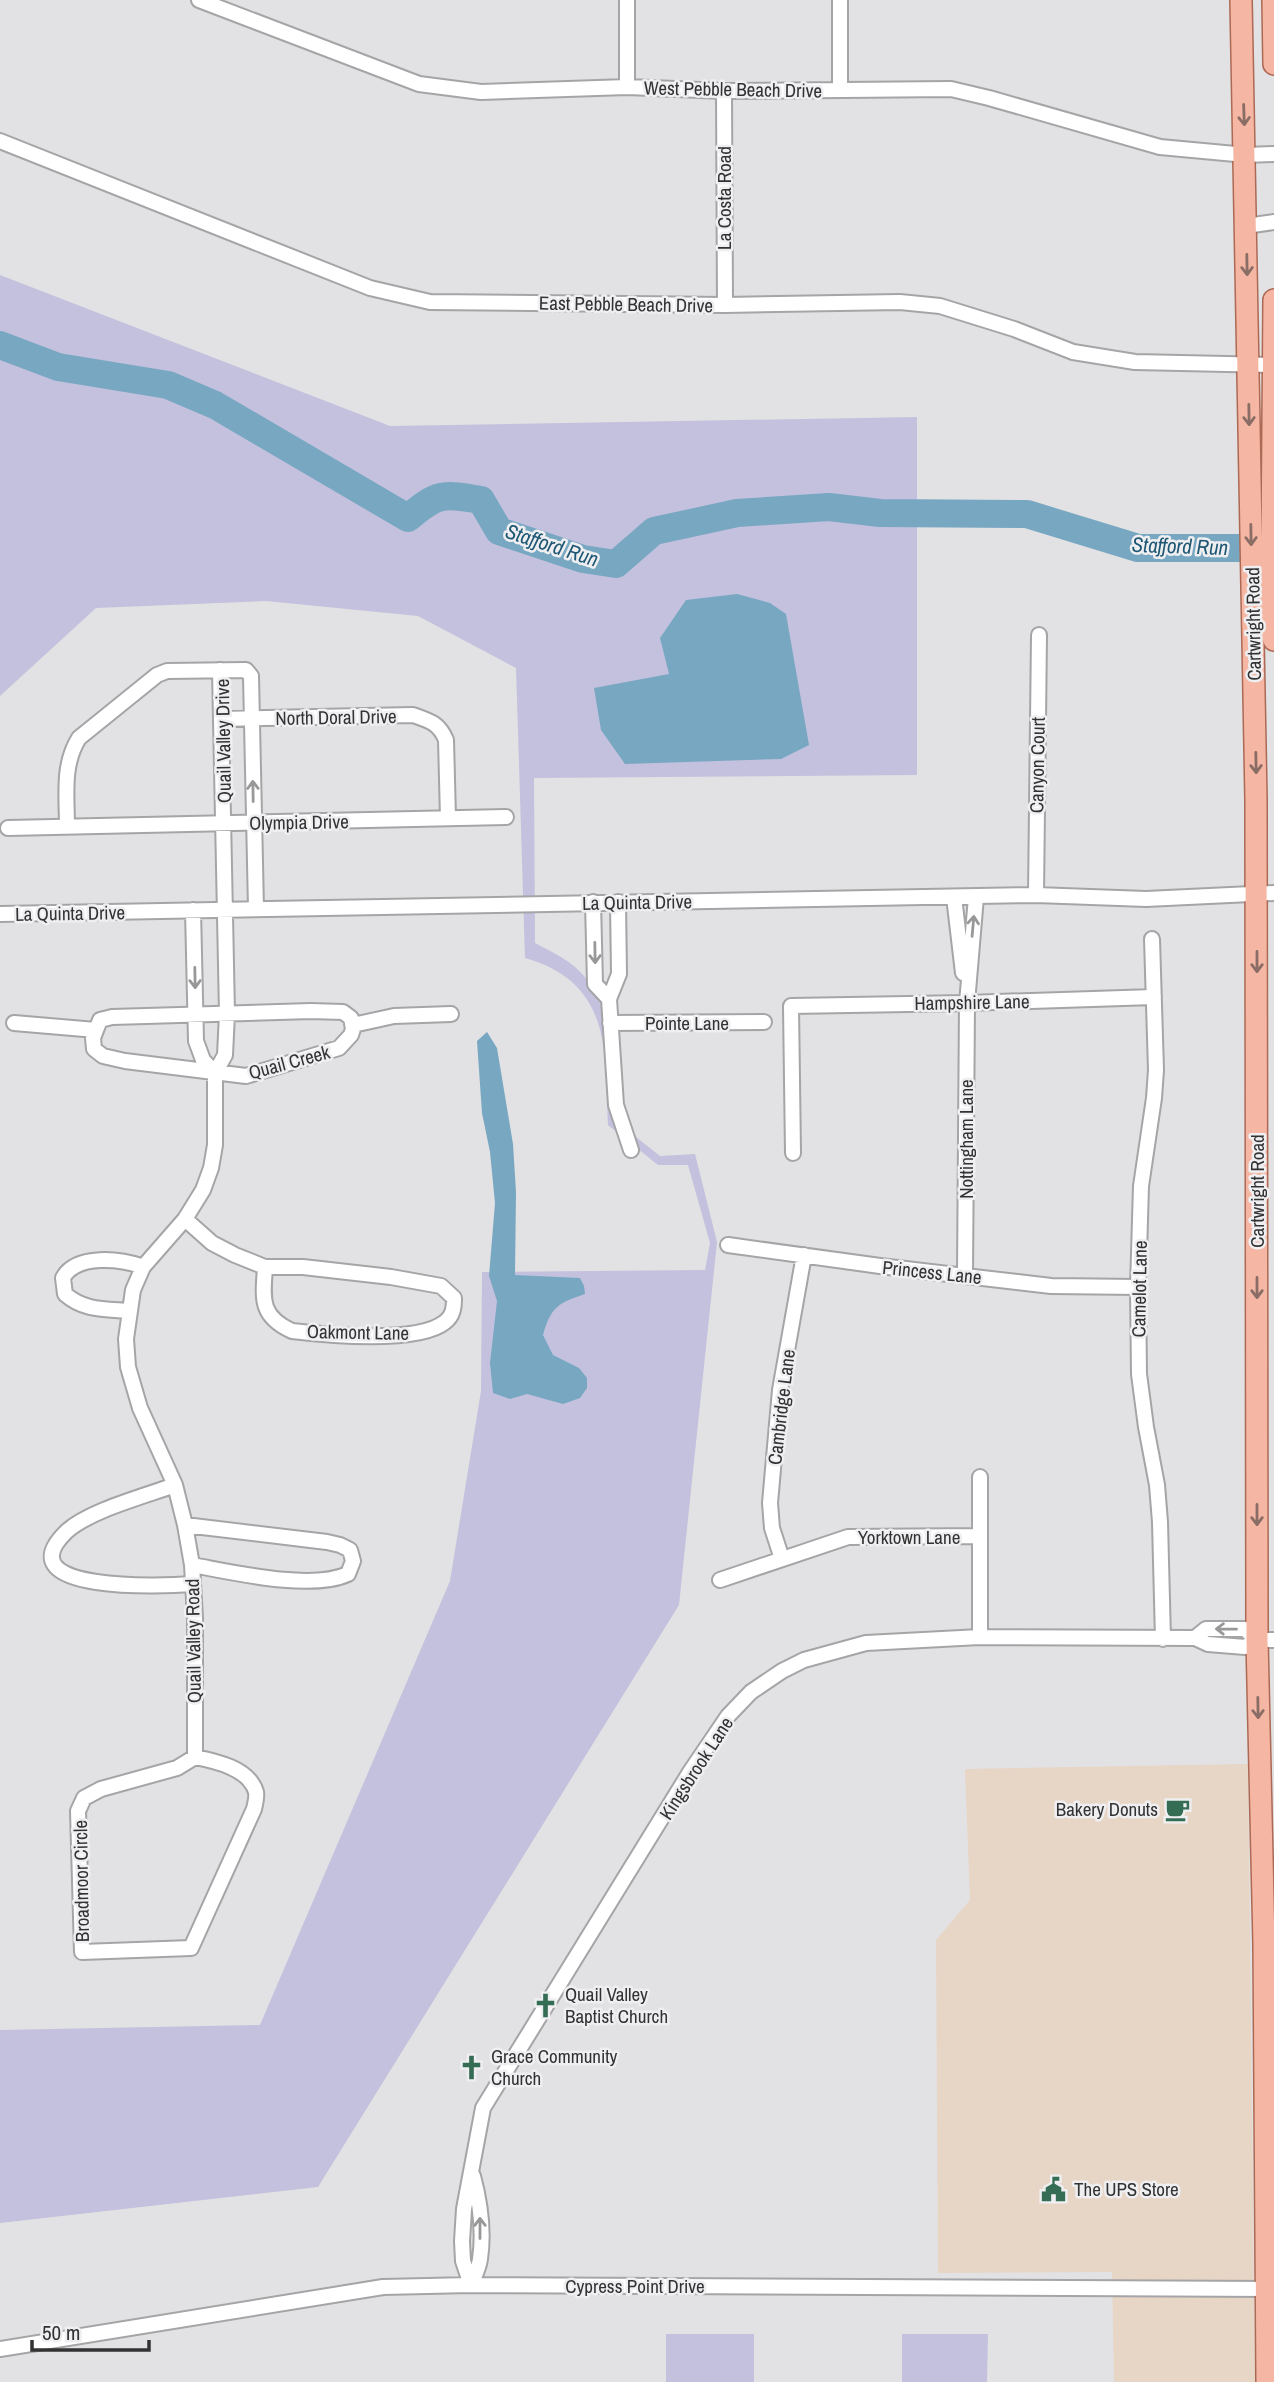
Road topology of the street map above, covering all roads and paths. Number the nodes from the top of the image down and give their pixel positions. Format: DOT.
graph roads {
  1 [pos="199,0"];
  2 [pos="627,0"];
  3 [pos="839,0"];
  4 [pos="1241,0"];
  5 [pos="1273,0"];
  6 [pos="1274,64"];
  7 [pos="628,87"];
  8 [pos="724,90"];
  9 [pos="840,90"];
  10 [pos="0,141"];
  11 [pos="1274,154"];
  12 [pos="1245,155"];
  13 [pos="1274,222"];
  14 [pos="1246,226"];
  15 [pos="1274,300"];
  16 [pos="725,305"];
  17 [pos="1248,364"];
  18 [pos="1272,365"];
  19 [pos="1273,479"];
  20 [pos="1263,628"];
  21 [pos="1039,635"];
  22 [pos="1274,640"];
  23 [pos="220,670"];
  24 [pos="252,718"];
  25 [pos="221,719"];
  26 [pos="506,817"];
  27 [pos="448,818"];
  28 [pos="253,823"];
  29 [pos="224,824"];
  30 [pos="67,827"];
  31 [pos="8,828"];
  32 [pos="1265,894"];
  33 [pos="1036,895"];
  34 [pos="976,897"];
  35 [pos="954,898"];
  36 [pos="593,902"];
  37 [pos="618,902"];
  38 [pos="256,908"];
  39 [pos="226,909"];
  40 [pos="193,910"];
  41 [pos="0,914"];
  42 [pos="1152,939"];
  43 [pos="1154,997"];
  44 [pos="609,999"];
  45 [pos="967,1003"];
  46 [pos="195,1014"];
  47 [pos="227,1014"];
  48 [pos="451,1014"];
  49 [pos="764,1022"];
  50 [pos="14,1023"];
  51 [pos="610,1023"];
  52 [pos="353,1027"];
  53 [pos="96,1030"];
  54 [pos="215,1073"];
  55 [pos="631,1150"];
  56 [pos="793,1153"];
  57 [pos="185,1219"];
  58 [pos="728,1245"];
  59 [pos="804,1255"];
  60 [pos="143,1267"];
  61 [pos="265,1267"];
  62 [pos="965,1275"];
  63 [pos="1138,1287"];
  64 [pos="130,1311"];
  65 [pos="980,1477"];
  66 [pos="175,1485"];
  67 [pos="185,1525"];
  68 [pos="980,1536"];
  69 [pos="782,1559"];
  70 [pos="192,1565"];
  71 [pos="720,1580"];
  72 [pos="192,1584"];
  73 [pos="980,1637"];
  74 [pos="1163,1639"];
  75 [pos="1265,1640"];
  76 [pos="195,1757"];
  77 [pos="1269,1944"];
  78 [pos="471,2285"];
  79 [pos="1270,2289"];
  80 [pos="0,2349"];
  81 [pos="1267,2382"];
  1 -- 7 [label="street, West Pebble Beach Drive"];
  2 -- 7 [label="street"];
  3 -- 9 [label="street"];
  4 -- 12 [label="main road, Cartwright Road, one-way"];
  5 -- 6 [label="main road"];
  7 -- 8 [label="street, West Pebble Beach Drive"];
  8 -- 9 [label="street, West Pebble Beach Drive"];
  8 -- 16 [label="street, La Costa Road"];
  9 -- 12 [label="street, West Pebble Beach Drive"];
  10 -- 16 [label="street, East Pebble Beach Drive"];
  11 -- 12 [label="street, West Pebble Beach Drive"];
  12 -- 14 [label="main road, Cartwright Road"];
  13 -- 14 [label="street"];
  14 -- 17 [label="main road, Cartwright Road, one-way"];
  15 -- 18 [label="main road, Cartwright Road"];
  16 -- 17 [label="street, East Pebble Beach Drive"];
  17 -- 18 [label="street, East Pebble Beach Drive"];
  17 -- 20 [label="main road, Cartwright Road, one-way"];
  18 -- 19 [label="main road, Cartwright Road"];
  19 -- 20 [label="main road, Cartwright Road"];
  20 -- 22 [label="main road, Cartwright Road"];
  20 -- 32 [label="main road, Cartwright Road, one-way"];
  21 -- 33 [label="street, Canyon Court"];
  23 -- 24 [label="street, Quail Valley Drive"];
  23 -- 25 [label="street, Quail Valley Drive"];
  23 -- 30 [label="street"];
  24 -- 25 [label="street, North Doral Drive"];
  24 -- 27 [label="street, North Doral Drive"];
  28 -- 24 [label="street, Quail Valley Drive, one-way"];
  25 -- 29 [label="street, Quail Valley Drive"];
  26 -- 27 [label="street, Olympia Drive"];
  27 -- 28 [label="street, Olympia Drive"];
  28 -- 29 [label="street, Olympia Drive"];
  28 -- 38 [label="street, Quail Valley Drive"];
  29 -- 30 [label="street, Olympia Drive"];
  29 -- 39 [label="street, Quail Valley Drive"];
  30 -- 31 [label="street, Olympia Drive"];
  32 -- 33 [label="street, La Quinta Drive"];
  32 -- 75 [label="main road, Cartwright Road, one-way"];
  33 -- 34 [label="street, La Quinta Drive"];
  34 -- 35 [label="street, La Quinta Drive"];
  45 -- 34 [label="street, Nottingham Lane, one-way"];
  35 -- 37 [label="street, La Quinta Drive"];
  35 -- 45 [label="street, Nottingham Lane"];
  36 -- 37 [label="street, La Quinta Drive"];
  36 -- 38 [label="street, La Quinta Drive"];
  36 -- 44 [label="street, one-way"];
  37 -- 44 [label="street"];
  38 -- 39 [label="street, La Quinta Drive"];
  39 -- 40 [label="street, La Quinta Drive"];
  39 -- 47 [label="street"];
  40 -- 41 [label="street, La Quinta Drive"];
  40 -- 46 [label="street, one-way"];
  42 -- 43 [label="street, Camelot Lane"];
  43 -- 45 [label="street, Hampshire Lane"];
  43 -- 63 [label="street, Camelot Lane"];
  44 -- 51 [label="street"];
  45 -- 56 [label="street, Hampshire Lane"];
  45 -- 62 [label="street, Nottingham Lane"];
  46 -- 47 [label="street"];
  46 -- 53 [label="street"];
  46 -- 54 [label="street"];
  47 -- 52 [label="street"];
  47 -- 54 [label="street"];
  48 -- 52 [label="street"];
  49 -- 51 [label="street, Pointe Lane"];
  50 -- 53 [label="street"];
  51 -- 55 [label="street"];
  52 -- 54 [label="street, Quail Creek"];
  53 -- 54 [label="street, Quail Creek"];
  54 -- 57 [label="street"];
  57 -- 60 [label="street"];
  57 -- 61 [label="street, Oakmont Lane"];
  58 -- 59 [label="street, Princess Lane"];
  59 -- 62 [label="street, Princess Lane"];
  59 -- 69 [label="street, Cambridge Lane"];
  60 -- 64 [label="street, Quail Valley Road"];
  60 -- 64 [label="street"];
  61 -- 61 [label="street, Oakmont Lane"];
  62 -- 63 [label="street, Princess Lane"];
  63 -- 74 [label="street, Camelot Lane"];
  64 -- 66 [label="street, Quail Valley Road"];
  65 -- 68 [label="street"];
  66 -- 67 [label="street, Quail Valley Road"];
  66 -- 72 [label="street"];
  67 -- 70 [label="street, Quail Valley Road"];
  67 -- 70 [label="street"];
  68 -- 69 [label="street, Yorktown Lane"];
  68 -- 73 [label="street"];
  69 -- 71 [label="street, Yorktown Lane"];
  70 -- 72 [label="street, Quail Valley Road"];
  72 -- 76 [label="street, Quail Valley Road"];
  73 -- 74 [label="street, Kingsbrook Lane"];
  73 -- 78 [label="street, Kingsbrook Lane"];
  74 -- 75 [label="street, Kingsbrook Lane"];
  75 -- 77 [label="main road, Cartwright Road, one-way"];
  76 -- 76 [label="street, Broadmoor Circle"];
  77 -- 79 [label="main road, Cartwright Road"];
  78 -- 79 [label="street, Cypress Point Drive"];
  78 -- 80 [label="street, Cypress Point Drive"];
  79 -- 81 [label="main road, Cartwright Road"];
}
